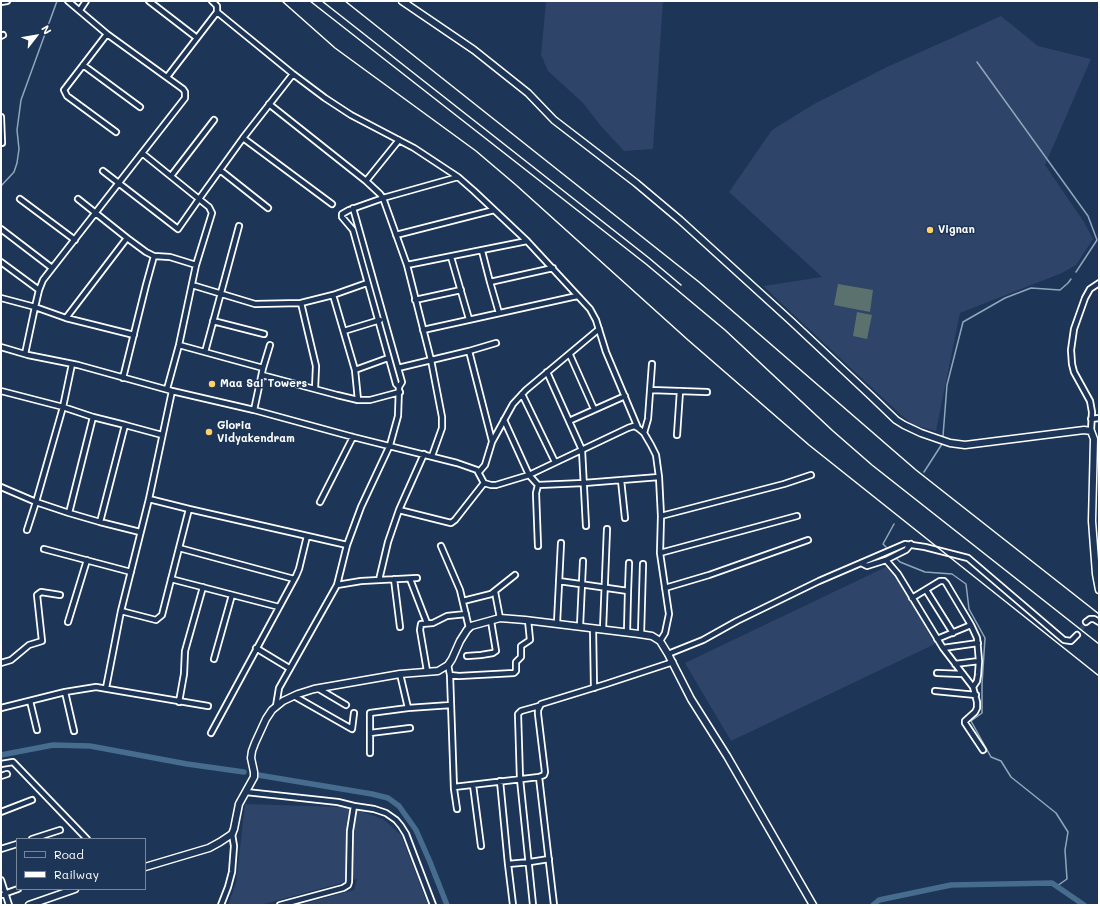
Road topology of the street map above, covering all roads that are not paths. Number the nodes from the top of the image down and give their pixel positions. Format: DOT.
graph roads {
  1 [pos="7,1"];
  2 [pos="68,1"];
  3 [pos="86,1"];
  4 [pos="149,1"];
  5 [pos="212,1"];
  6 [pos="402,1"];
  7 [pos="1,2"];
  8 [pos="80,10"];
  9 [pos="217,12"];
  10 [pos="107,34"];
  11 [pos="197,38"];
  12 [pos="83,65"];
  13 [pos="293,74"];
  14 [pos="167,77"];
  15 [pos="269,104"];
  16 [pos="140,108"];
  17 [pos="1,117"];
  18 [pos="214,120"];
  19 [pos="116,132"];
  20 [pos="243,138"];
  21 [pos="399,140"];
  22 [pos="2,143"];
  23 [pos="142,153"];
  24 [pos="220,170"];
  25 [pos="103,171"];
  26 [pos="172,176"];
  27 [pos="458,177"];
  28 [pos="366,181"];
  29 [pos="119,183"];
  30 [pos="383,198"];
  31 [pos="20,199"];
  32 [pos="78,199"];
  33 [pos="199,199"];
  34 [pos="332,204"];
  35 [pos="268,208"];
  36 [pos="353,208"];
  37 [pos="494,210"];
  38 [pos="96,213"];
  39 [pos="239,226"];
  40 [pos="1,229"];
  41 [pos="396,235"];
  42 [pos="127,238"];
  43 [pos="75,240"];
  44 [pos="527,241"];
  45 [pos="482,251"];
  46 [pos="154,256"];
  47 [pos="451,257"];
  48 [pos="1,262"];
  49 [pos="196,265"];
  50 [pos="407,265"];
  51 [pos="52,268"];
  52 [pos="554,268"];
  53 [pos="490,282"];
  54 [pos="367,283"];
  55 [pos="1099,284"];
  56 [pos="192,285"];
  57 [pos="39,290"];
  58 [pos="461,290"];
  59 [pos="221,293"];
  60 [pos="334,295"];
  61 [pos="577,296"];
  62 [pos="1,298"];
  63 [pos="415,300"];
  64 [pos="301,303"];
  65 [pos="35,307"];
  66 [pos="499,313"];
  67 [pos="66,318"];
  68 [pos="384,319"];
  69 [pos="469,320"];
  70 [pos="213,321"];
  71 [pos="377,321"];
  72 [pos="599,329"];
  73 [pos="423,330"];
  74 [pos="344,331"];
  75 [pos="264,334"];
  76 [pos="134,335"];
  77 [pos="496,343"];
  78 [pos="179,345"];
  79 [pos="270,345"];
  80 [pos="1,348"];
  81 [pos="469,351"];
  82 [pos="205,352"];
  83 [pos="25,354"];
  84 [pos="570,355"];
  85 [pos="388,358"];
  86 [pos="431,360"];
  87 [pos="72,364"];
  88 [pos="652,364"];
  89 [pos="263,368"];
  90 [pos="398,368"];
  91 [pos="355,370"];
  92 [pos="547,372"];
  93 [pos="262,375"];
  94 [pos="124,378"];
  95 [pos="167,389"];
  96 [pos="315,389"];
  97 [pos="400,390"];
  98 [pos="651,390"];
  99 [pos="1,391"];
  100 [pos="172,391"];
  101 [pos="680,391"];
  102 [pos="707,392"];
  103 [pos="522,394"];
  104 [pos="625,396"];
  105 [pos="358,400"];
  106 [pos="63,406"];
  107 [pos="594,409"];
  108 [pos="254,410"];
  109 [pos="93,417"];
  110 [pos="1099,418"];
  111 [pos="1091,419"];
  112 [pos="504,420"];
  113 [pos="569,421"];
  114 [pos="125,425"];
  115 [pos="638,428"];
  116 [pos="1091,431"];
  117 [pos="644,433"];
  118 [pos="162,435"];
  119 [pos="677,435"];
  120 [pos="353,437"];
  121 [pos="492,442"];
  122 [pos="390,445"];
  123 [pos="582,450"];
  124 [pos="424,454"];
  125 [pos="432,456"];
  126 [pos="555,462"];
  127 [pos="479,472"];
  128 [pos="529,475"];
  129 [pos="811,475"];
  130 [pos="659,477"];
  131 [pos="621,480"];
  132 [pos="484,483"];
  133 [pos="584,483"];
  134 [pos="538,485"];
  135 [pos="1,486"];
  136 [pos="149,499"];
  137 [pos="36,502"];
  138 [pos="320,502"];
  139 [pos="190,509"];
  140 [pos="399,510"];
  141 [pos="69,513"];
  142 [pos="661,516"];
  143 [pos="798,516"];
  144 [pos="625,518"];
  145 [pos="100,522"];
  146 [pos="586,526"];
  147 [pos="27,530"];
  148 [pos="607,530"];
  149 [pos="140,532"];
  150 [pos="307,536"];
  151 [pos="808,540"];
  152 [pos="561,543"];
  153 [pos="911,544"];
  154 [pos="347,545"];
  155 [pos="441,546"];
  156 [pos="538,546"];
  157 [pos="179,548"];
  158 [pos="44,549"];
  159 [pos="660,553"];
  160 [pos="87,560"];
  161 [pos="886,560"];
  162 [pos="583,561"];
  163 [pos="629,563"];
  164 [pos="861,563"];
  165 [pos="644,564"];
  166 [pos="131,572"];
  167 [pos="515,575"];
  168 [pos="417,578"];
  169 [pos="171,579"];
  170 [pos="294,579"];
  171 [pos="394,579"];
  172 [pos="410,579"];
  173 [pos="378,580"];
  174 [pos="559,581"];
  175 [pos="581,584"];
  176 [pos="337,585"];
  177 [pos="203,587"];
  178 [pos="606,588"];
  179 [pos="665,588"];
  180 [pos="926,590"];
  181 [pos="1099,590"];
  182 [pos="628,591"];
  183 [pos="494,592"];
  184 [pos="60,595"];
  185 [pos="232,595"];
  186 [pos="912,598"];
  187 [pos="463,601"];
  188 [pos="279,607"];
  189 [pos="121,611"];
  190 [pos="466,614"];
  191 [pos="500,618"];
  192 [pos="528,620"];
  193 [pos="491,621"];
  194 [pos="68,622"];
  195 [pos="1086,622"];
  196 [pos="1099,622"];
  197 [pos="427,623"];
  198 [pos="558,623"];
  199 [pos="971,625"];
  200 [pos="580,626"];
  201 [pos="400,627"];
  202 [pos="469,628"];
  203 [pos="593,628"];
  204 [pos="603,629"];
  205 [pos="627,632"];
  206 [pos="953,633"];
  207 [pos="641,634"];
  208 [pos="1077,635"];
  209 [pos="937,639"];
  210 [pos="660,641"];
  211 [pos="978,643"];
  212 [pos="256,648"];
  213 [pos="943,648"];
  214 [pos="668,654"];
  215 [pos="466,656"];
  216 [pos="214,659"];
  217 [pos="979,661"];
  218 [pos="672,662"];
  219 [pos="1,663"];
  220 [pos="955,664"];
  221 [pos="448,665"];
  222 [pos="289,668"];
  223 [pos="427,671"];
  224 [pos="937,673"];
  225 [pos="400,674"];
  226 [pos="963,674"];
  227 [pos="450,675"];
  228 [pos="973,687"];
  229 [pos="106,688"];
  230 [pos="594,688"];
  231 [pos="319,689"];
  232 [pos="935,691"];
  233 [pos="65,692"];
  234 [pos="976,695"];
  235 [pos="294,696"];
  236 [pos="30,701"];
  237 [pos="179,702"];
  238 [pos="346,705"];
  239 [pos="451,705"];
  240 [pos="208,706"];
  241 [pos="276,706"];
  242 [pos="539,706"];
  243 [pos="1,708"];
  244 [pos="408,708"];
  245 [pos="354,713"];
  246 [pos="410,728"];
  247 [pos="37,730"];
  248 [pos="74,731"];
  249 [pos="211,733"];
  250 [pos="370,733"];
  251 [pos="983,750"];
  252 [pos="370,753"];
  253 [pos="1,764"];
  254 [pos="7,774"];
  255 [pos="1,776"];
  256 [pos="539,777"];
  257 [pos="520,779"];
  258 [pos="500,782"];
  259 [pos="473,785"];
  260 [pos="454,787"];
  261 [pos="246,792"];
  262 [pos="32,800"];
  263 [pos="354,806"];
  264 [pos="457,809"];
  265 [pos="1,812"];
  266 [pos="60,830"];
  267 [pos="232,834"];
  268 [pos="35,838"];
  269 [pos="86,838"];
  270 [pos="16,844"];
  271 [pos="481,846"];
  272 [pos="1,849"];
  273 [pos="549,859"];
  274 [pos="530,862"];
  275 [pos="508,864"];
  276 [pos="146,867"];
  277 [pos="1,880"];
  278 [pos="16,890"];
  279 [pos="72,890"];
  280 [pos="3,894"];
  281 [pos="9,905"];
  282 [pos="29,905"];
  283 [pos="221,905"];
  284 [pos="280,905"];
  285 [pos="433,905"];
  286 [pos="513,905"];
  287 [pos="533,905"];
  288 [pos="554,905"];
  289 [pos="813,905"];
  1 -- 7 [label="street"];
  2 -- 8 [label="street"];
  3 -- 8 [label="street"];
  4 -- 11 [label="street"];
  5 -- 9 [label="street"];
  6 -- 116 [label="street"];
  8 -- 10 [label="street"];
  9 -- 11 [label="street"];
  9 -- 13 [label="street"];
  10 -- 12 [label="street"];
  10 -- 14 [label="street"];
  11 -- 14 [label="street"];
  12 -- 16 [label="street"];
  12 -- 19 [label="street"];
  13 -- 15 [label="street"];
  13 -- 21 [label="street"];
  14 -- 23 [label="street"];
  15 -- 20 [label="street"];
  15 -- 28 [label="street"];
  17 -- 22 [label="street"];
  18 -- 26 [label="street"];
  20 -- 24 [label="street"];
  20 -- 34 [label="street"];
  21 -- 27 [label="street"];
  21 -- 28 [label="street"];
  23 -- 26 [label="street"];
  23 -- 29 [label="street"];
  24 -- 33 [label="street"];
  24 -- 35 [label="street"];
  25 -- 29 [label="street"];
  26 -- 33 [label="street"];
  27 -- 30 [label="street"];
  27 -- 37 [label="street"];
  28 -- 30 [label="street"];
  29 -- 33 [label="street"];
  29 -- 38 [label="street"];
  30 -- 36 [label="street"];
  30 -- 41 [label="street"];
  31 -- 43 [label="street"];
  32 -- 38 [label="street"];
  33 -- 49 [label="street"];
  36 -- 54 [label="street"];
  36 -- 68 [label="street"];
  37 -- 41 [label="street"];
  37 -- 44 [label="street"];
  38 -- 42 [label="street"];
  38 -- 43 [label="street"];
  39 -- 59 [label="street"];
  40 -- 51 [label="street"];
  41 -- 50 [label="street"];
  42 -- 46 [label="street"];
  42 -- 67 [label="street"];
  43 -- 51 [label="street"];
  44 -- 45 [label="street"];
  44 -- 52 [label="street"];
  45 -- 47 [label="street"];
  45 -- 53 [label="street"];
  46 -- 49 [label="street"];
  46 -- 76 [label="street"];
  47 -- 50 [label="street"];
  47 -- 58 [label="street"];
  48 -- 57 [label="street"];
  49 -- 56 [label="street"];
  50 -- 63 [label="street"];
  51 -- 57 [label="street"];
  52 -- 53 [label="street"];
  52 -- 61 [label="street"];
  53 -- 66 [label="street"];
  54 -- 60 [label="street"];
  54 -- 71 [label="street"];
  55 -- 111 [label="street"];
  56 -- 59 [label="street"];
  56 -- 78 [label="street"];
  57 -- 65 [label="street"];
  58 -- 63 [label="street"];
  58 -- 69 [label="street"];
  59 -- 64 [label="street"];
  59 -- 70 [label="street"];
  60 -- 64 [label="street"];
  60 -- 74 [label="street"];
  61 -- 66 [label="street"];
  61 -- 72 [label="street"];
  62 -- 65 [label="street"];
  63 -- 73 [label="street"];
  64 -- 96 [label="street"];
  65 -- 67 [label="street"];
  65 -- 83 [label="street"];
  66 -- 69 [label="street"];
  67 -- 76 [label="street"];
  68 -- 71 [label="street"];
  68 -- 90 [label="street"];
  69 -- 73 [label="street"];
  70 -- 75 [label="street"];
  70 -- 82 [label="street"];
  71 -- 74 [label="street"];
  71 -- 85 [label="street"];
  72 -- 84 [label="street"];
  72 -- 104 [label="street"];
  73 -- 86 [label="street"];
  74 -- 91 [label="street"];
  76 -- 94 [label="street"];
  77 -- 81 [label="street"];
  78 -- 82 [label="street"];
  78 -- 95 [label="street"];
  79 -- 89 [label="street"];
  80 -- 83 [label="street"];
  81 -- 86 [label="street"];
  81 -- 121 [label="street"];
  82 -- 89 [label="street"];
  83 -- 87 [label="street"];
  84 -- 92 [label="street"];
  84 -- 107 [label="street"];
  85 -- 91 [label="street"];
  85 -- 97 [label="street"];
  86 -- 90 [label="street"];
  86 -- 125 [label="street"];
  87 -- 94 [label="street"];
  87 -- 106 [label="street"];
  88 -- 98 [label="street"];
  89 -- 93 [label="street"];
  90 -- 97 [label="street"];
  91 -- 105 [label="street"];
  92 -- 103 [label="street"];
  92 -- 113 [label="street"];
  93 -- 96 [label="street"];
  93 -- 108 [label="street"];
  94 -- 95 [label="street"];
  95 -- 100 [label="street"];
  96 -- 105 [label="street"];
  97 -- 105 [label="street"];
  97 -- 122 [label="street"];
  98 -- 101 [label="street"];
  98 -- 117 [label="street"];
  99 -- 106 [label="street"];
  100 -- 108 [label="street"];
  100 -- 118 [label="street"];
  101 -- 102 [label="street"];
  101 -- 119 [label="street"];
  103 -- 112 [label="street"];
  103 -- 126 [label="street"];
  104 -- 107 [label="street"];
  104 -- 115 [label="street"];
  106 -- 109 [label="street"];
  106 -- 137 [label="street"];
  107 -- 113 [label="street"];
  108 -- 120 [label="street"];
  109 -- 114 [label="street"];
  109 -- 141 [label="street"];
  110 -- 111 [label="street"];
  111 -- 116 [label="street"];
  112 -- 121 [label="street"];
  112 -- 128 [label="street"];
  113 -- 123 [label="street"];
  114 -- 118 [label="street"];
  114 -- 145 [label="street"];
  115 -- 117 [label="street"];
  115 -- 123 [label="street"];
  116 -- 181 [label="street"];
  117 -- 130 [label="street"];
  118 -- 136 [label="street"];
  120 -- 122 [label="street"];
  120 -- 138 [label="street"];
  121 -- 127 [label="street"];
  122 -- 124 [label="street"];
  122 -- 154 [label="street"];
  123 -- 126 [label="street"];
  123 -- 133 [label="street"];
  124 -- 125 [label="street"];
  124 -- 140 [label="street"];
  125 -- 127 [label="street"];
  126 -- 128 [label="street"];
  127 -- 132 [label="street"];
  128 -- 132 [label="street"];
  128 -- 134 [label="street"];
  129 -- 142 [label="street"];
  130 -- 131 [label="street"];
  130 -- 142 [label="street"];
  131 -- 133 [label="street"];
  131 -- 144 [label="street"];
  132 -- 140 [label="street"];
  133 -- 134 [label="street"];
  133 -- 146 [label="street"];
  134 -- 156 [label="street"];
  135 -- 137 [label="street"];
  136 -- 139 [label="street"];
  136 -- 149 [label="street"];
  137 -- 141 [label="street"];
  137 -- 147 [label="street"];
  139 -- 150 [label="street"];
  139 -- 157 [label="street"];
  140 -- 173 [label="street"];
  141 -- 145 [label="street"];
  142 -- 159 [label="street"];
  143 -- 159 [label="street"];
  145 -- 149 [label="street"];
  148 -- 178 [label="street"];
  149 -- 166 [label="street"];
  150 -- 154 [label="street"];
  150 -- 170 [label="street"];
  151 -- 179 [label="street"];
  152 -- 174 [label="street"];
  153 -- 161 [label="street"];
  153 -- 164 [label="street"];
  153 -- 208 [label="street"];
  154 -- 176 [label="street"];
  155 -- 187 [label="street"];
  157 -- 169 [label="street"];
  157 -- 170 [label="street"];
  158 -- 160 [label="street"];
  159 -- 179 [label="street"];
  160 -- 166 [label="street"];
  160 -- 194 [label="street"];
  161 -- 164 [label="street"];
  161 -- 186 [label="street"];
  162 -- 175 [label="street"];
  163 -- 182 [label="street"];
  164 -- 214 [label="street"];
  165 -- 207 [label="street"];
  166 -- 189 [label="street"];
  167 -- 183 [label="street"];
  168 -- 172 [label="street"];
  169 -- 177 [label="street"];
  169 -- 189 [label="street"];
  170 -- 188 [label="street"];
  171 -- 172 [label="street"];
  171 -- 173 [label="street"];
  171 -- 201 [label="street"];
  172 -- 197 [label="street"];
  173 -- 176 [label="street"];
  174 -- 175 [label="street"];
  174 -- 198 [label="street"];
  175 -- 178 [label="street"];
  175 -- 200 [label="street"];
  176 -- 222 [label="street"];
  177 -- 185 [label="street"];
  177 -- 237 [label="street"];
  178 -- 182 [label="street"];
  178 -- 204 [label="street"];
  179 -- 210 [label="street"];
  180 -- 186 [label="street"];
  180 -- 199 [label="street"];
  180 -- 206 [label="street"];
  182 -- 205 [label="street"];
  183 -- 187 [label="street"];
  183 -- 191 [label="street"];
  184 -- 219 [label="street"];
  185 -- 188 [label="street"];
  185 -- 216 [label="street"];
  186 -- 209 [label="street"];
  187 -- 190 [label="street"];
  188 -- 212 [label="street"];
  189 -- 229 [label="street"];
  190 -- 197 [label="street"];
  190 -- 202 [label="street"];
  191 -- 192 [label="street"];
  191 -- 193 [label="street"];
  192 -- 198 [label="street"];
  192 -- 227 [label="street"];
  193 -- 202 [label="street"];
  193 -- 215 [label="street"];
  195 -- 196 [label="street"];
  197 -- 223 [label="street"];
  198 -- 200 [label="street"];
  199 -- 206 [label="street"];
  199 -- 211 [label="street"];
  200 -- 203 [label="street"];
  202 -- 221 [label="street"];
  203 -- 204 [label="street"];
  203 -- 230 [label="street"];
  204 -- 205 [label="street"];
  205 -- 207 [label="street"];
  206 -- 209 [label="street"];
  207 -- 210 [label="street"];
  209 -- 213 [label="street"];
  210 -- 214 [label="street"];
  211 -- 213 [label="street"];
  211 -- 217 [label="street"];
  212 -- 222 [label="street"];
  212 -- 249 [label="street"];
  213 -- 220 [label="street"];
  214 -- 218 [label="street"];
  217 -- 220 [label="street"];
  217 -- 228 [label="street"];
  218 -- 230 [label="street"];
  218 -- 289 [label="street"];
  220 -- 226 [label="street"];
  221 -- 223 [label="street"];
  221 -- 227 [label="street"];
  222 -- 241 [label="street"];
  223 -- 225 [label="street"];
  224 -- 226 [label="street"];
  225 -- 231 [label="street"];
  225 -- 244 [label="street"];
  226 -- 228 [label="street"];
  227 -- 239 [label="street"];
  228 -- 234 [label="street"];
  229 -- 233 [label="street"];
  229 -- 237 [label="street"];
  230 -- 242 [label="street"];
  231 -- 235 [label="street"];
  231 -- 238 [label="street"];
  232 -- 234 [label="street"];
  233 -- 236 [label="street"];
  233 -- 248 [label="street"];
  234 -- 251 [label="street"];
  235 -- 241 [label="street"];
  235 -- 245 [label="street"];
  236 -- 243 [label="street"];
  236 -- 247 [label="street"];
  237 -- 240 [label="street"];
  239 -- 244 [label="street"];
  239 -- 260 [label="street"];
  241 -- 261 [label="street"];
  242 -- 256 [label="street"];
  242 -- 257 [label="street"];
  244 -- 250 [label="street"];
  246 -- 250 [label="street"];
  250 -- 252 [label="street"];
  253 -- 269 [label="street"];
  254 -- 255 [label="street"];
  256 -- 257 [label="street"];
  256 -- 273 [label="street"];
  257 -- 258 [label="street"];
  257 -- 274 [label="street"];
  258 -- 259 [label="street"];
  258 -- 275 [label="street"];
  259 -- 260 [label="street"];
  259 -- 271 [label="street"];
  260 -- 264 [label="street"];
  261 -- 263 [label="street"];
  261 -- 267 [label="street"];
  262 -- 265 [label="street"];
  263 -- 284 [label="street"];
  263 -- 285 [label="street"];
  266 -- 268 [label="street"];
  267 -- 276 [label="street"];
  267 -- 283 [label="street"];
  270 -- 272 [label="street"];
  273 -- 274 [label="street"];
  273 -- 288 [label="street"];
  274 -- 275 [label="street"];
  274 -- 287 [label="street"];
  275 -- 286 [label="street"];
  277 -- 280 [label="street"];
  278 -- 280 [label="street"];
  279 -- 282 [label="street"];
  280 -- 281 [label="street"];
}
